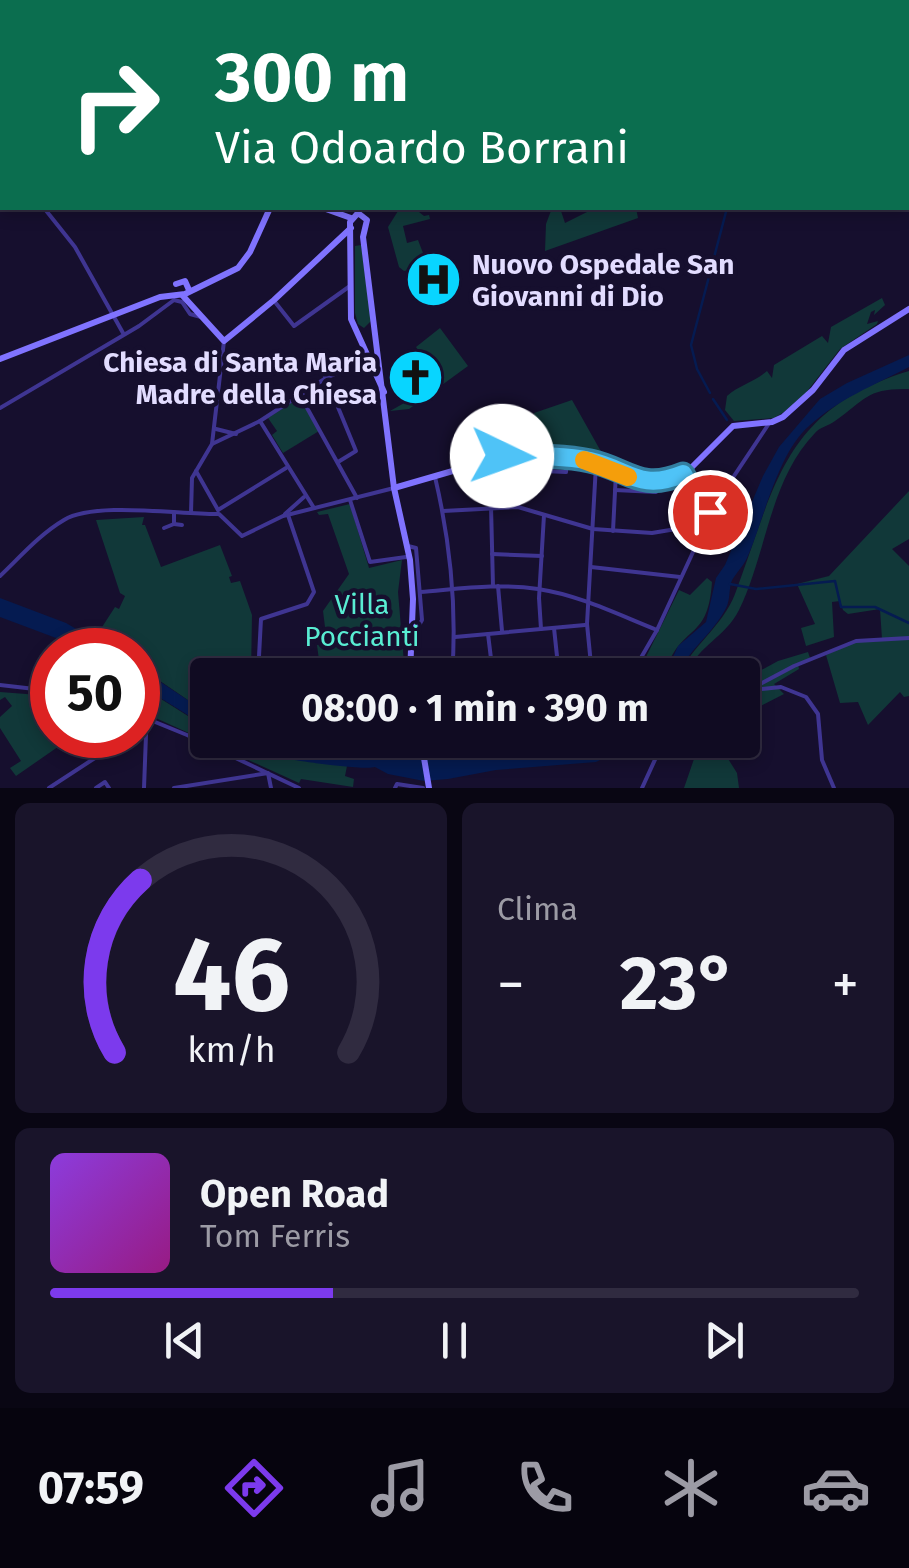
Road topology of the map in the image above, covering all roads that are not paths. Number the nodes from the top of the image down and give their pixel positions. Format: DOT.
graph roads {
  1 [pos="46,210"];
  2 [pos="269,210"];
  3 [pos="330,210"];
  4 [pos="355,217"];
  5 [pos="365,229"];
  6 [pos="185,281"];
  7 [pos="207,282"];
  8 [pos="176,284"];
  9 [pos="350,286"];
  10 [pos="182,293"];
  11 [pos="160,297"];
  12 [pos="274,300"];
  13 [pos="909,309"];
  14 [pos="115,315"];
  15 [pos="202,317"];
  16 [pos="123,333"];
  17 [pos="376,336"];
  18 [pos="361,340"];
  19 [pos="224,342"];
  20 [pos="378,353"];
  21 [pos="313,356"];
  22 [pos="368,357"];
  23 [pos="0,362"];
  24 [pos="326,378"];
  25 [pos="384,392"];
  26 [pos="300,396"];
  27 [pos="0,408"];
  28 [pos="260,421"];
  29 [pos="770,422"];
  30 [pos="214,428"];
  31 [pos="236,434"];
  32 [pos="211,446"];
  33 [pos="520,457"];
  34 [pos="567,460"];
  35 [pos="338,462"];
  36 [pos="596,463"];
  37 [pos="287,467"];
  38 [pos="196,470"];
  39 [pos="520,470"];
  40 [pos="616,472"];
  41 [pos="683,474"];
  42 [pos="435,477"];
  43 [pos="656,480"];
  44 [pos="394,488"];
  45 [pos="615,490"];
  46 [pos="304,496"];
  47 [pos="354,499"];
  48 [pos="491,506"];
  49 [pos="518,507"];
  50 [pos="314,508"];
  51 [pos="306,510"];
  52 [pos="443,511"];
  53 [pos="174,512"];
  54 [pos="218,512"];
  55 [pos="191,513"];
  56 [pos="288,515"];
  57 [pos="544,515"];
  58 [pos="706,516"];
  59 [pos="280,518"];
  60 [pos="693,522"];
  61 [pos="174,524"];
  62 [pos="182,525"];
  63 [pos="164,528"];
  64 [pos="593,529"];
  65 [pos="404,530"];
  66 [pos="613,530"];
  67 [pos="701,535"];
  68 [pos="490,554"];
  69 [pos="542,556"];
  70 [pos="406,557"];
  71 [pos="591,567"];
  72 [pos="412,570"];
  73 [pos="0,576"];
  74 [pos="682,577"];
  75 [pos="495,586"];
  76 [pos="540,589"];
  77 [pos="451,590"];
  78 [pos="420,592"];
  79 [pos="588,603"];
  80 [pos="586,624"];
  81 [pos="554,628"];
  82 [pos="541,629"];
  83 [pos="657,630"];
  84 [pos="411,631"];
  85 [pos="502,632"];
  86 [pos="488,634"];
  87 [pos="455,638"];
  88 [pos="909,638"];
  89 [pos="258,658"];
  90 [pos="410,658"];
  91 [pos="453,658"];
  92 [pos="493,658"];
  93 [pos="557,658"];
  94 [pos="590,658"];
  95 [pos="641,658"];
  96 [pos="760,683"];
  97 [pos="0,686"];
  98 [pos="760,688"];
  99 [pos="30,689"];
  100 [pos="160,724"];
  101 [pos="95,758"];
  102 [pos="146,758"];
  103 [pos="424,758"];
  104 [pos="656,758"];
  105 [pos="268,774"];
  106 [pos="232,779"];
  107 [pos="146,786"];
  108 [pos="186,787"];
  109 [pos="427,787"];
  110 [pos="49,788"];
  111 [pos="96,788"];
  112 [pos="109,788"];
  113 [pos="174,788"];
  114 [pos="234,788"];
  115 [pos="272,788"];
  116 [pos="299,788"];
  117 [pos="395,788"];
  118 [pos="642,788"];
  119 [pos="834,788"];
  1 -- 14 [label="street"];
  2 -- 7 [label="main road"];
  3 -- 4 [label="main road"];
  4 -- 5 [label="main road"];
  4 -- 5 [label="main road"];
  4 -- 9 [label="main road"];
  4 -- 12 [label="main road"];
  5 -- 17 [label="main road"];
  6 -- 7 [label="main road"];
  6 -- 8 [label="main road"];
  6 -- 10 [label="main road"];
  7 -- 10 [label="main road"];
  8 -- 10 [label="main road"];
  8 -- 11 [label="main road"];
  9 -- 12 [label="street"];
  9 -- 18 [label="main road"];
  10 -- 11 [label="main road"];
  10 -- 15 [label="main road"];
  11 -- 14 [label="main road"];
  12 -- 19 [label="main road"];
  13 -- 29 [label="main road"];
  14 -- 16 [label="street"];
  14 -- 23 [label="main road"];
  15 -- 16 [label="street"];
  15 -- 19 [label="main road"];
  16 -- 27 [label="street"];
  17 -- 18 [label="street"];
  17 -- 20 [label="main road"];
  18 -- 22 [label="main road"];
  19 -- 30 [label="street"];
  20 -- 22 [label="street"];
  20 -- 25 [label="main road"];
  21 -- 24 [label="street"];
  22 -- 24 [label="street"];
  22 -- 25 [label="main road"];
  24 -- 26 [label="street"];
  24 -- 35 [label="street"];
  25 -- 44 [label="main road"];
  26 -- 28 [label="street"];
  26 -- 35 [label="street"];
  28 -- 31 [label="street"];
  28 -- 37 [label="street"];
  29 -- 41 [label="main road"];
  29 -- 58 [label="street"];
  30 -- 31 [label="street"];
  30 -- 32 [label="street"];
  31 -- 32 [label="street"];
  32 -- 38 [label="street"];
  33 -- 34 [label="main road"];
  33 -- 39 [label="street"];
  33 -- 42 [label="main road"];
  34 -- 36 [label="main road"];
  34 -- 39 [label="street"];
  35 -- 47 [label="street"];
  36 -- 40 [label="main road"];
  36 -- 64 [label="street"];
  37 -- 46 [label="street"];
  37 -- 54 [label="street"];
  38 -- 54 [label="street"];
  38 -- 55 [label="street"];
  39 -- 49 [label="street"];
  40 -- 43 [label="main road"];
  40 -- 45 [label="street"];
  41 -- 43 [label="main road"];
  41 -- 58 [label="street"];
  42 -- 44 [label="main road"];
  42 -- 52 [label="street"];
  43 -- 45 [label="street"];
  44 -- 47 [label="street"];
  44 -- 65 [label="main road"];
  45 -- 66 [label="street"];
  46 -- 50 [label="street"];
  46 -- 51 [label="street"];
  46 -- 59 [label="street"];
  47 -- 50 [label="street"];
  47 -- 70 [label="street"];
  48 -- 49 [label="street"];
  48 -- 52 [label="street"];
  48 -- 68 [label="street"];
  49 -- 57 [label="street"];
  50 -- 51 [label="street"];
  51 -- 56 [label="street"];
  52 -- 77 [label="street"];
  53 -- 55 [label="street"];
  53 -- 61 [label="street"];
  53 -- 73 [label="street"];
  54 -- 55 [label="street"];
  54 -- 59 [label="street"];
  56 -- 59 [label="street"];
  56 -- 89 [label="street"];
  57 -- 64 [label="street"];
  57 -- 69 [label="street"];
  58 -- 60 [label="street"];
  58 -- 67 [label="street"];
  60 -- 66 [label="street"];
  60 -- 67 [label="street"];
  61 -- 62 [label="street"];
  61 -- 63 [label="street"];
  64 -- 66 [label="street"];
  64 -- 71 [label="street"];
  65 -- 70 [label="main road"];
  65 -- 72 [label="main road"];
  67 -- 74 [label="street"];
  68 -- 69 [label="street"];
  68 -- 75 [label="street"];
  69 -- 76 [label="street"];
  70 -- 72 [label="main road"];
  71 -- 74 [label="street"];
  71 -- 79 [label="street"];
  72 -- 78 [label="street"];
  72 -- 84 [label="main road"];
  74 -- 83 [label="street"];
  75 -- 76 [label="street"];
  75 -- 77 [label="street"];
  75 -- 85 [label="street"];
  76 -- 79 [label="street"];
  76 -- 82 [label="street"];
  77 -- 78 [label="street"];
  77 -- 87 [label="street"];
  78 -- 84 [label="street"];
  79 -- 80 [label="street"];
  79 -- 83 [label="street"];
  80 -- 81 [label="street"];
  80 -- 94 [label="street"];
  81 -- 82 [label="street"];
  81 -- 93 [label="street"];
  82 -- 85 [label="street"];
  83 -- 95 [label="street"];
  84 -- 90 [label="main road"];
  85 -- 86 [label="street"];
  86 -- 87 [label="street"];
  86 -- 92 [label="street"];
  87 -- 91 [label="street"];
  88 -- 96 [label="street"];
  97 -- 99 [label="street"];
  98 -- 119 [label="street"];
  100 -- 105 [label="street"];
  101 -- 110 [label="street"];
  102 -- 107 [label="street"];
  103 -- 109 [label="main road"];
  104 -- 118 [label="street"];
  105 -- 106 [label="street"];
  105 -- 115 [label="street"];
  105 -- 116 [label="street"];
  106 -- 108 [label="street"];
  106 -- 114 [label="street"];
  108 -- 113 [label="street"];
  109 -- 117 [label="street"];
  111 -- 112 [label="street"];
}
